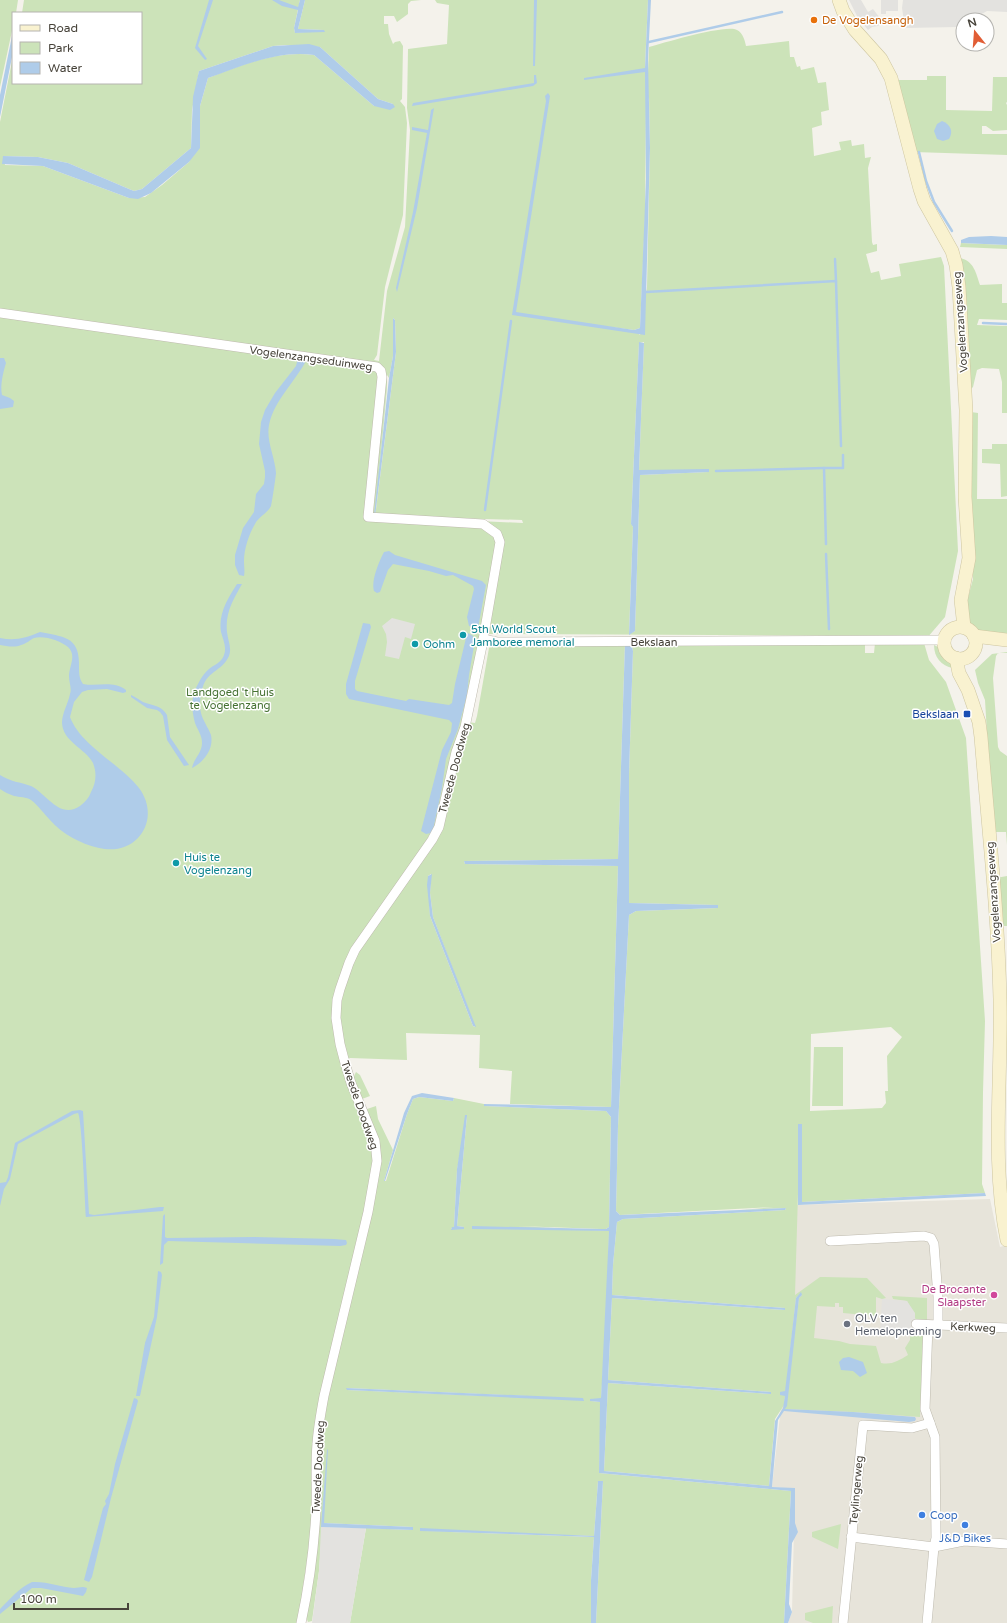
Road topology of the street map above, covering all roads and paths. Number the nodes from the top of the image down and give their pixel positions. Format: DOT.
graph roads {
  1 [pos="838,0"];
  2 [pos="0,313"];
  3 [pos="967,634"];
  4 [pos="483,639"];
  5 [pos="1004,639"];
  6 [pos="944,640"];
  7 [pos="961,658"];
  8 [pos="1005,1220"];
  9 [pos="1007,1240"];
  10 [pos="830,1241"];
  11 [pos="916,1324"];
  12 [pos="928,1325"];
  13 [pos="938,1325"];
  14 [pos="1007,1328"];
  15 [pos="930,1423"];
  16 [pos="851,1537"];
  17 [pos="1007,1544"];
  18 [pos="934,1547"];
  19 [pos="301,1623"];
  20 [pos="843,1623"];
  21 [pos="927,1623"];
  1 -- 3 [label="main road, Vogelenzangseweg"];
  2 -- 4 [label="street, Vogelenzangseduinweg"];
  3 -- 5 [label="main road"];
  3 -- 6 [label="main road"];
  3 -- 7 [label="main road"];
  4 -- 6 [label="street, Bekslaan"];
  4 -- 19 [label="street, Tweede Doodweg"];
  6 -- 7 [label="main road"];
  7 -- 8 [label="main road, Vogelenzangseweg"];
  8 -- 9 [label="main road, Vogelenzangseweg"];
  10 -- 13 [label="street"];
  11 -- 12 [label="street, Kerkweg"];
  12 -- 13 [label="street, Kerkweg"];
  12 -- 15 [label="street"];
  13 -- 14 [label="street, Kerkweg"];
  15 -- 16 [label="street, Teylingerweg"];
  15 -- 18 [label="street"];
  16 -- 18 [label="street"];
  16 -- 20 [label="street, Teylingerweg"];
  17 -- 18 [label="street"];
  18 -- 21 [label="street"];
}
